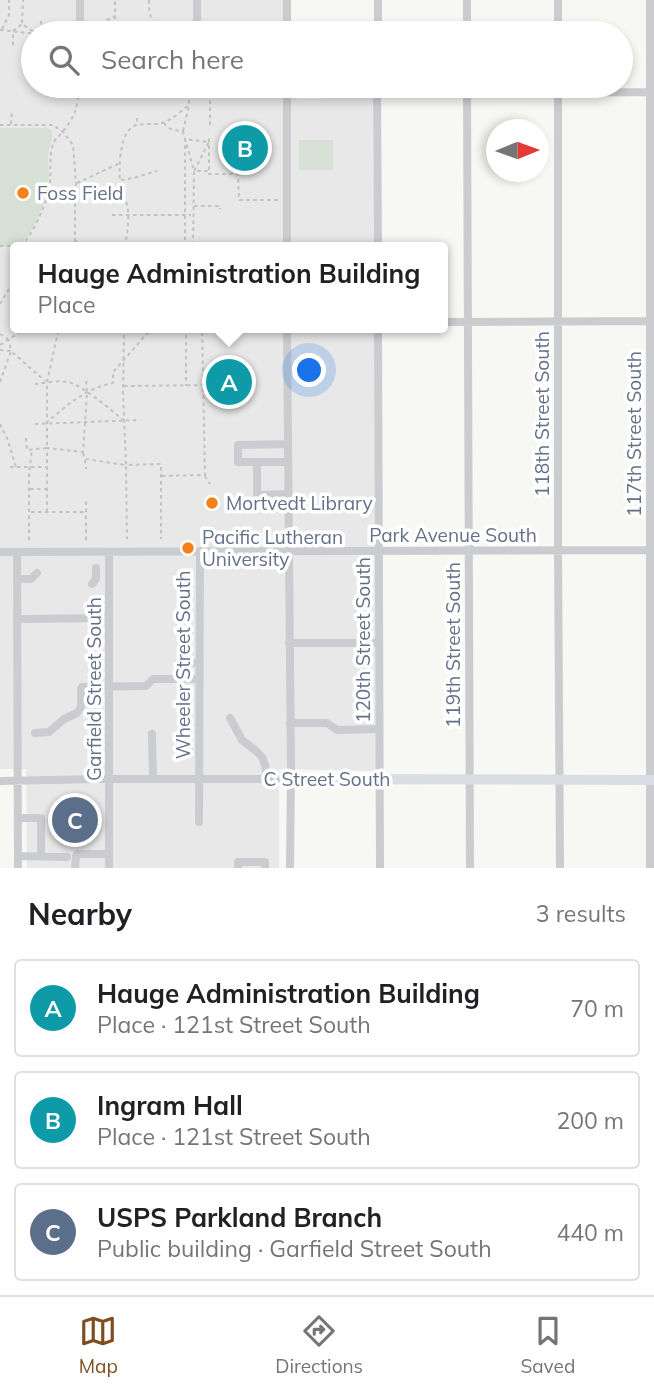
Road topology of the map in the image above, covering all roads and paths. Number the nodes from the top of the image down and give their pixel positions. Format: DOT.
graph roads {
  1 [pos="9,0"];
  2 [pos="23,0"];
  3 [pos="80,0"];
  4 [pos="116,0"];
  5 [pos="149,0"];
  6 [pos="197,0"];
  7 [pos="287,0"];
  8 [pos="378,0"];
  9 [pos="467,0"];
  10 [pos="558,0"];
  11 [pos="650,0"];
  12 [pos="115,16"];
  13 [pos="22,21"];
  14 [pos="80,21"];
  15 [pos="104,21"];
  16 [pos="115,21"];
  17 [pos="152,21"];
  18 [pos="197,21"];
  19 [pos="287,21"];
  20 [pos="378,21"];
  21 [pos="467,21"];
  22 [pos="558,21"];
  23 [pos="21,25"];
  24 [pos="1,30"];
  25 [pos="13,31"];
  26 [pos="21,32"];
  27 [pos="13,45"];
  28 [pos="633,91"];
  29 [pos="652,92"];
  30 [pos="79,98"];
  31 [pos="189,98"];
  32 [pos="210,98"];
  33 [pos="287,98"];
  34 [pos="377,98"];
  35 [pos="467,98"];
  36 [pos="558,98"];
  37 [pos="189,105"];
  38 [pos="12,110"];
  39 [pos="137,118"];
  40 [pos="164,122"];
  41 [pos="0,125"];
  42 [pos="11,125"];
  43 [pos="137,125"];
  44 [pos="210,125"];
  45 [pos="63,132"];
  46 [pos="183,132"];
  47 [pos="209,137"];
  48 [pos="185,139"];
  49 [pos="209,142"];
  50 [pos="120,163"];
  51 [pos="156,171"];
  52 [pos="194,171"];
  53 [pos="209,171"];
  54 [pos="120,180"];
  55 [pos="76,184"];
  56 [pos="279,200"];
  57 [pos="193,206"];
  58 [pos="220,209"];
  59 [pos="111,215"];
  60 [pos="185,215"];
  61 [pos="193,215"];
  62 [pos="128,216"];
  63 [pos="26,241"];
  64 [pos="75,241"];
  65 [pos="126,242"];
  66 [pos="185,242"];
  67 [pos="193,242"];
  68 [pos="287,242"];
  69 [pos="378,242"];
  70 [pos="10,286"];
  71 [pos="0,304"];
  72 [pos="558,321"];
  73 [pos="652,321"];
  74 [pos="448,322"];
  75 [pos="468,322"];
  76 [pos="19,333"];
  77 [pos="58,333"];
  78 [pos="124,333"];
  79 [pos="148,333"];
  80 [pos="186,333"];
  81 [pos="202,333"];
  82 [pos="287,333"];
  83 [pos="378,333"];
  84 [pos="0,334"];
  85 [pos="9,340"];
  86 [pos="0,345"];
  87 [pos="0,350"];
  88 [pos="10,351"];
  89 [pos="124,360"];
  90 [pos="86,377"];
  91 [pos="0,382"];
  92 [pos="47,382"];
  93 [pos="35,384"];
  94 [pos="216,385"];
  95 [pos="123,386"];
  96 [pos="186,386"];
  97 [pos="204,386"];
  98 [pos="87,393"];
  99 [pos="124,420"];
  100 [pos="139,420"];
  101 [pos="85,421"];
  102 [pos="46,423"];
  103 [pos="0,424"];
  104 [pos="35,424"];
  105 [pos="26,438"];
  106 [pos="284,444"];
  107 [pos="47,449"];
  108 [pos="32,450"];
  109 [pos="83,452"];
  110 [pos="85,459"];
  111 [pos="257,462"];
  112 [pos="126,464"];
  113 [pos="288,465"];
  114 [pos="10,467"];
  115 [pos="16,467"];
  116 [pos="30,467"];
  117 [pos="47,467"];
  118 [pos="86,469"];
  119 [pos="205,475"];
  120 [pos="161,476"];
  121 [pos="210,484"];
  122 [pos="29,489"];
  123 [pos="47,489"];
  124 [pos="291,489"];
  125 [pos="86,501"];
  126 [pos="29,512"];
  127 [pos="47,512"];
  128 [pos="86,512"];
  129 [pos="127,539"];
  130 [pos="161,539"];
  131 [pos="29,540"];
  132 [pos="86,540"];
  133 [pos="558,550"];
  134 [pos="652,550"];
  135 [pos="200,551"];
  136 [pos="289,551"];
  137 [pos="378,551"];
  138 [pos="468,551"];
  139 [pos="0,552"];
  140 [pos="17,552"];
  141 [pos="109,552"];
  142 [pos="96,568"];
  143 [pos="37,573"];
  144 [pos="15,582"];
  145 [pos="92,584"];
  146 [pos="28,585"];
  147 [pos="18,601"];
  148 [pos="28,601"];
  149 [pos="109,618"];
  150 [pos="18,619"];
  151 [pos="289,643"];
  152 [pos="379,643"];
  153 [pos="178,663"];
  154 [pos="199,663"];
  155 [pos="199,679"];
  156 [pos="109,687"];
  157 [pos="230,718"];
  158 [pos="290,723"];
  159 [pos="379,729"];
  160 [pos="35,733"];
  161 [pos="152,734"];
  162 [pos="199,778"];
  163 [pos="109,779"];
  164 [pos="153,779"];
  165 [pos="267,779"];
  166 [pos="290,779"];
  167 [pos="560,779"];
  168 [pos="380,780"];
  169 [pos="470,780"];
  170 [pos="652,780"];
  171 [pos="0,782"];
  172 [pos="19,782"];
  173 [pos="18,818"];
  174 [pos="199,822"];
  175 [pos="109,854"];
  176 [pos="41,855"];
  177 [pos="18,856"];
  178 [pos="71,856"];
  179 [pos="19,868"];
  180 [pos="75,868"];
  181 [pos="109,868"];
  182 [pos="238,868"];
  183 [pos="265,868"];
  184 [pos="290,868"];
  185 [pos="380,868"];
  186 [pos="470,868"];
  187 [pos="560,868"];
  188 [pos="650,868"];
  1 -- 24 [label="path"];
  2 -- 13 [label="path"];
  3 -- 14 [label="street"];
  4 -- 12 [label="path"];
  5 -- 17 [label="path"];
  6 -- 18 [label="street"];
  7 -- 19 [label="street"];
  8 -- 20 [label="street"];
  9 -- 21 [label="street"];
  10 -- 22 [label="street"];
  11 -- 29 [label="street, 117th Street South"];
  12 -- 15 [label="path"];
  12 -- 16 [label="path"];
  23 -- 25 [label="path"];
  24 -- 25 [label="path"];
  25 -- 26 [label="path"];
  25 -- 27 [label="path"];
  28 -- 29 [label="street"];
  29 -- 73 [label="street, 117th Street South"];
  30 -- 45 [label="path"];
  31 -- 37 [label="path"];
  32 -- 44 [label="path"];
  33 -- 68 [label="street"];
  34 -- 69 [label="street"];
  35 -- 75 [label="street, 119th Street South"];
  36 -- 72 [label="street, 118th Street South"];
  37 -- 40 [label="path"];
  37 -- 46 [label="path"];
  38 -- 42 [label="path"];
  39 -- 43 [label="path"];
  40 -- 43 [label="path"];
  40 -- 46 [label="path"];
  41 -- 42 [label="path"];
  42 -- 45 [label="path"];
  43 -- 50 [label="path"];
  45 -- 55 [label="path"];
  45 -- 63 [label="path"];
  46 -- 48 [label="path"];
  47 -- 49 [label="path"];
  48 -- 49 [label="path"];
  48 -- 52 [label="path"];
  48 -- 60 [label="path"];
  49 -- 52 [label="path"];
  49 -- 53 [label="path"];
  50 -- 54 [label="path"];
  50 -- 55 [label="path"];
  51 -- 54 [label="path"];
  52 -- 53 [label="path"];
  52 -- 57 [label="path"];
  53 -- 56 [label="path"];
  54 -- 62 [label="path"];
  55 -- 64 [label="path"];
  57 -- 58 [label="path"];
  57 -- 61 [label="path"];
  59 -- 62 [label="path"];
  60 -- 61 [label="path"];
  60 -- 62 [label="path"];
  60 -- 66 [label="path"];
  61 -- 67 [label="path"];
  62 -- 65 [label="path"];
  70 -- 71 [label="path"];
  72 -- 73 [label="street"];
  72 -- 75 [label="street"];
  72 -- 133 [label="street, 118th Street South"];
  73 -- 134 [label="street, 117th Street South"];
  74 -- 75 [label="street"];
  75 -- 138 [label="street, 119th Street South"];
  76 -- 85 [label="path"];
  77 -- 92 [label="path"];
  78 -- 89 [label="path"];
  79 -- 89 [label="path"];
  80 -- 96 [label="path"];
  81 -- 97 [label="path"];
  82 -- 106 [label="street"];
  83 -- 137 [label="street, 120th Street South"];
  84 -- 85 [label="path"];
  85 -- 86 [label="path"];
  85 -- 88 [label="path"];
  87 -- 88 [label="path"];
  88 -- 91 [label="path"];
  88 -- 92 [label="path"];
  89 -- 95 [label="path"];
  89 -- 98 [label="path"];
  90 -- 98 [label="path"];
  92 -- 93 [label="path"];
  92 -- 98 [label="path"];
  92 -- 102 [label="path"];
  94 -- 97 [label="path"];
  95 -- 96 [label="path"];
  95 -- 99 [label="path"];
  96 -- 97 [label="path"];
  97 -- 119 [label="path"];
  98 -- 99 [label="path"];
  98 -- 101 [label="path"];
  98 -- 102 [label="path"];
  99 -- 100 [label="path"];
  99 -- 101 [label="path"];
  99 -- 112 [label="path"];
  101 -- 102 [label="path"];
  101 -- 109 [label="path"];
  102 -- 104 [label="path"];
  102 -- 107 [label="path"];
  103 -- 115 [label="path"];
  105 -- 108 [label="path"];
  106 -- 111 [label="street"];
  106 -- 113 [label="street"];
  107 -- 108 [label="path"];
  107 -- 109 [label="path"];
  107 -- 117 [label="path"];
  108 -- 116 [label="path"];
  109 -- 110 [label="path"];
  110 -- 112 [label="path"];
  110 -- 118 [label="path"];
  111 -- 113 [label="street"];
  111 -- 124 [label="street"];
  112 -- 120 [label="path"];
  112 -- 129 [label="path"];
  113 -- 124 [label="street"];
  114 -- 115 [label="path"];
  115 -- 116 [label="path"];
  116 -- 117 [label="path"];
  116 -- 122 [label="path"];
  117 -- 123 [label="path"];
  119 -- 120 [label="path"];
  119 -- 121 [label="path"];
  120 -- 130 [label="path"];
  122 -- 123 [label="path"];
  122 -- 126 [label="path"];
  123 -- 127 [label="path"];
  124 -- 136 [label="street"];
  125 -- 128 [label="path"];
  126 -- 127 [label="path"];
  126 -- 131 [label="path"];
  127 -- 128 [label="path"];
  128 -- 132 [label="path"];
  133 -- 134 [label="street, Park Avenue South"];
  133 -- 138 [label="street, Park Avenue South"];
  133 -- 167 [label="street, 118th Street South"];
  134 -- 170 [label="street, 117th Street South"];
  135 -- 136 [label="street, Park Avenue South"];
  135 -- 141 [label="street, Park Avenue South"];
  135 -- 154 [label="street, Wheeler Street South"];
  136 -- 137 [label="street, Park Avenue South"];
  136 -- 151 [label="street"];
  137 -- 138 [label="street, Park Avenue South"];
  137 -- 152 [label="street, 120th Street South"];
  138 -- 169 [label="street, 119th Street South"];
  139 -- 140 [label="street, Park Avenue South"];
  140 -- 141 [label="street, Park Avenue South"];
  140 -- 144 [label="street"];
  141 -- 149 [label="street, Garfield Street South"];
  142 -- 145 [label="street"];
  143 -- 144 [label="street"];
  144 -- 146 [label="street"];
  144 -- 147 [label="street"];
  147 -- 148 [label="street"];
  147 -- 150 [label="street"];
  149 -- 150 [label="street"];
  149 -- 156 [label="street, Garfield Street South"];
  150 -- 172 [label="street"];
  151 -- 152 [label="street"];
  151 -- 158 [label="street"];
  152 -- 159 [label="street, 120th Street South"];
  153 -- 154 [label="street"];
  154 -- 155 [label="street, Wheeler Street South"];
  155 -- 156 [label="street"];
  155 -- 162 [label="street, Wheeler Street South"];
  156 -- 160 [label="street"];
  156 -- 163 [label="street, Garfield Street South"];
  157 -- 165 [label="street"];
  158 -- 159 [label="street"];
  158 -- 166 [label="street"];
  159 -- 168 [label="street, 120th Street South"];
  161 -- 164 [label="street"];
  162 -- 164 [label="street, C Street South"];
  162 -- 165 [label="street, C Street South"];
  162 -- 174 [label="street, Wheeler Street South"];
  163 -- 164 [label="street, C Street South"];
  163 -- 172 [label="street, C Street South"];
  163 -- 175 [label="street, Garfield Street South"];
  165 -- 166 [label="street, C Street South"];
  166 -- 168 [label="main road, C Street South"];
  166 -- 184 [label="street"];
  167 -- 169 [label="main road, C Street South"];
  167 -- 170 [label="main road, C Street South"];
  167 -- 187 [label="street, 118th Street South"];
  168 -- 169 [label="main road, C Street South"];
  168 -- 185 [label="street, 120th Street South"];
  169 -- 186 [label="street, 119th Street South"];
  170 -- 188 [label="street, 117th Street South"];
  171 -- 172 [label="street, C Street South"];
  172 -- 173 [label="street"];
  173 -- 176 [label="street"];
  173 -- 177 [label="street"];
  175 -- 178 [label="street"];
  175 -- 181 [label="street, Garfield Street South"];
  176 -- 177 [label="street"];
  176 -- 178 [label="street"];
  177 -- 179 [label="street"];
  178 -- 180 [label="street"];
  182 -- 183 [label="street"];
}
